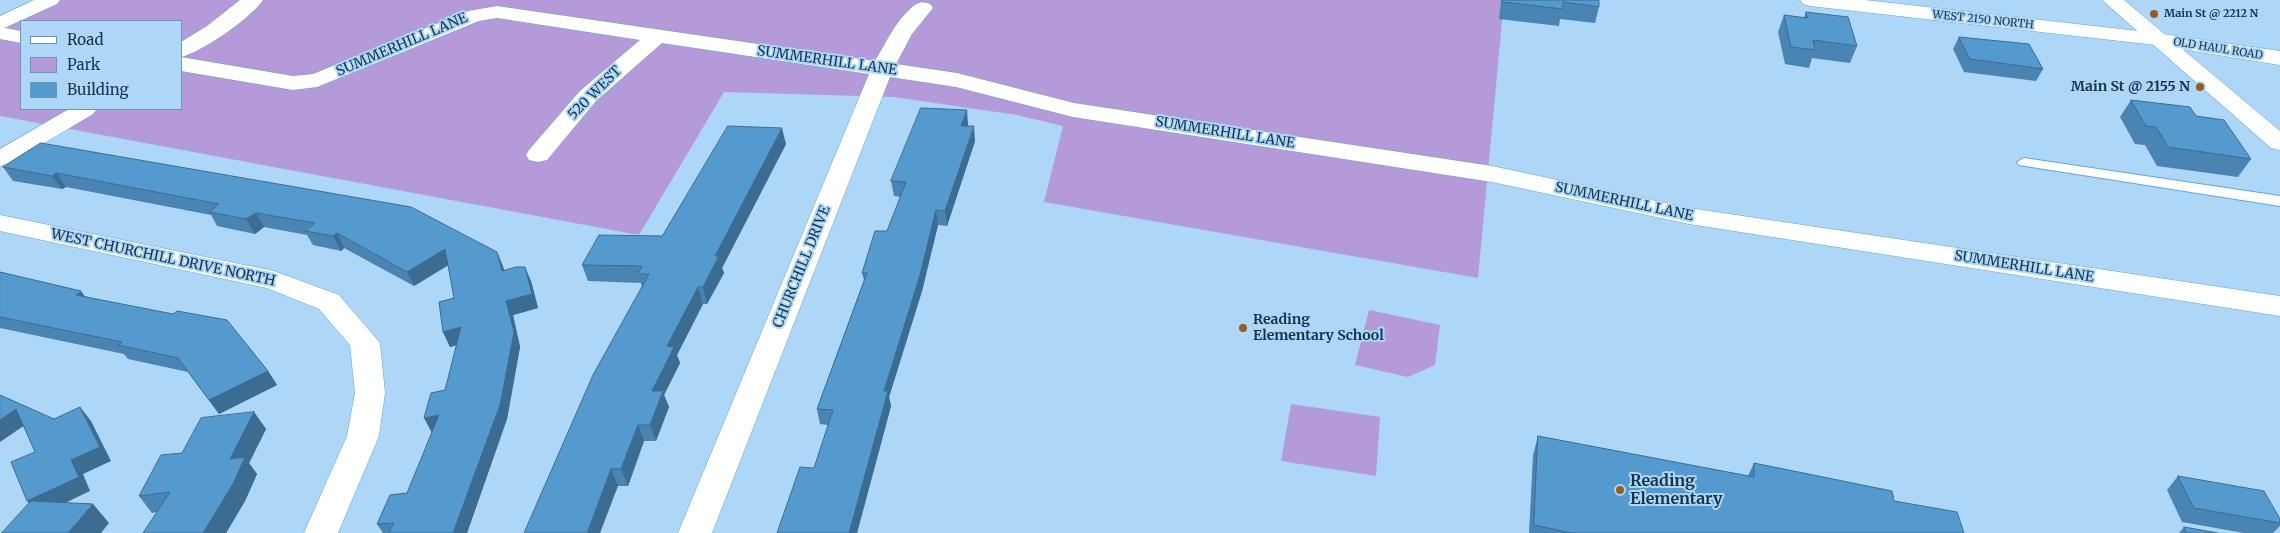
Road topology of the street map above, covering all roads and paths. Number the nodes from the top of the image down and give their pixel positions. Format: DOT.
graph roads {
  1 [pos="50,0"];
  2 [pos="253,0"];
  3 [pos="1810,0"];
  4 [pos="2112,0"];
  5 [pos="923,8"];
  6 [pos="0,24"];
  7 [pos="0,33"];
  8 [pos="656,36"];
  9 [pos="20,37"];
  10 [pos="2156,40"];
  11 [pos="182,50"];
  12 [pos="2280,58"];
  13 [pos="182,64"];
  14 [pos="882,69"];
  15 [pos="83,110"];
  16 [pos="2280,143"];
  17 [pos="538,154"];
  18 [pos="0,159"];
  19 [pos="2024,162"];
  20 [pos="2280,201"];
  21 [pos="0,223"];
  22 [pos="2280,306"];
  23 [pos="321,533"];
  24 [pos="695,533"];
  1 -- 6 [label="street"];
  2 -- 11 [label="street"];
  3 -- 10 [label="street, WEST 2150 NORTH"];
  4 -- 10 [label="street"];
  5 -- 14 [label="street, CHURCHILL DRIVE"];
  7 -- 9 [label="street"];
  8 -- 13 [label="street, SUMMERHILL LANE"];
  8 -- 14 [label="street, SUMMERHILL LANE"];
  8 -- 17 [label="street, 520 WEST"];
  10 -- 12 [label="street, OLD HAUL ROAD"];
  10 -- 16 [label="street"];
  14 -- 22 [label="street, SUMMERHILL LANE"];
  14 -- 24 [label="street, CHURCHILL DRIVE"];
  15 -- 18 [label="street"];
  19 -- 20 [label="lane"];
  21 -- 23 [label="street, WEST CHURCHILL DRIVE NORTH"];
}
